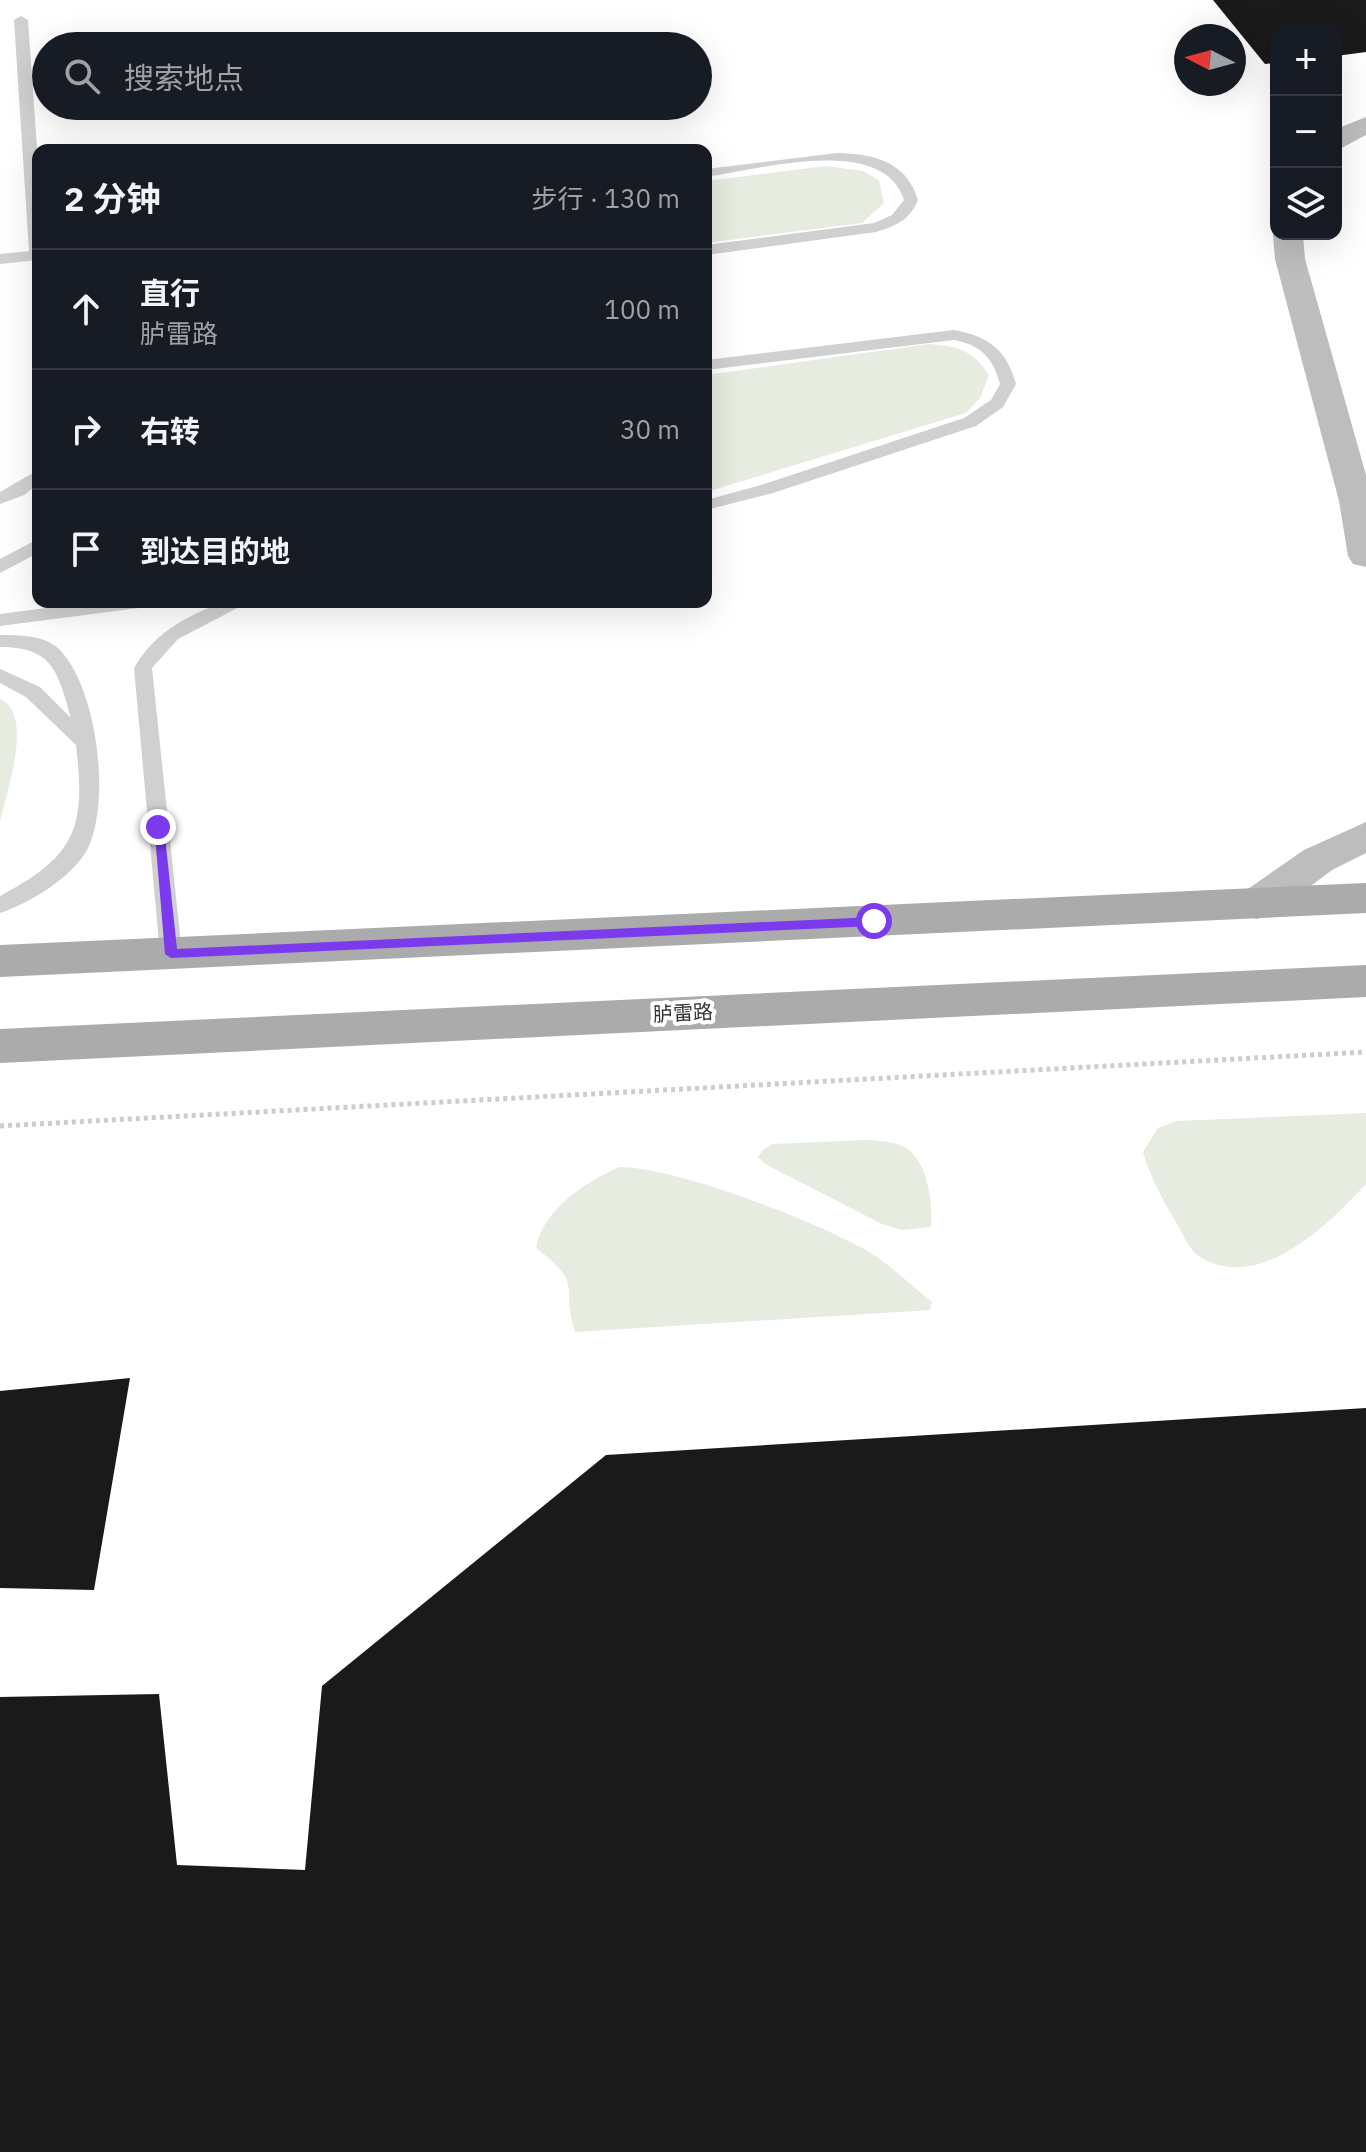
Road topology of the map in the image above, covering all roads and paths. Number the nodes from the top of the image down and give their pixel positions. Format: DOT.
graph roads {
  1 [pos="21,20"];
  2 [pos="32,172"];
  3 [pos="712,172"];
  4 [pos="1288,240"];
  5 [pos="712,249"];
  6 [pos="32,256"];
  7 [pos="0,259"];
  8 [pos="712,364"];
  9 [pos="32,480"];
  10 [pos="0,499"];
  11 [pos="712,503"];
  12 [pos="32,548"];
  13 [pos="1366,556"];
  14 [pos="0,567"];
  15 [pos="93,608"];
  16 [pos="226,608"];
  17 [pos="0,620"];
  18 [pos="0,641"];
  19 [pos="0,675"];
  20 [pos="85,742"];
  21 [pos="1366,836"];
  22 [pos="1366,898"];
  23 [pos="1257,904"];
  24 [pos="0,905"];
  25 [pos="171,954"];
  26 [pos="0,961"];
  27 [pos="1366,981"];
  28 [pos="0,1046"];
  29 [pos="1366,1052"];
  30 [pos="0,1126"];
  1 -- 2 [label="lane"];
  3 -- 5 [label="lane"];
  4 -- 13 [label="main road"];
  6 -- 7 [label="lane"];
  8 -- 11 [label="lane"];
  9 -- 10 [label="lane"];
  12 -- 14 [label="lane"];
  15 -- 17 [label="lane"];
  16 -- 25 [label="lane"];
  18 -- 20 [label="lane"];
  19 -- 20 [label="lane"];
  20 -- 24 [label="lane"];
  21 -- 23 [label="main road"];
  22 -- 23 [label="main road"];
  23 -- 25 [label="main road"];
  25 -- 26 [label="main road"];
  27 -- 28 [label="main road, 胪雷路"];
  29 -- 30 [label="path"];
}
